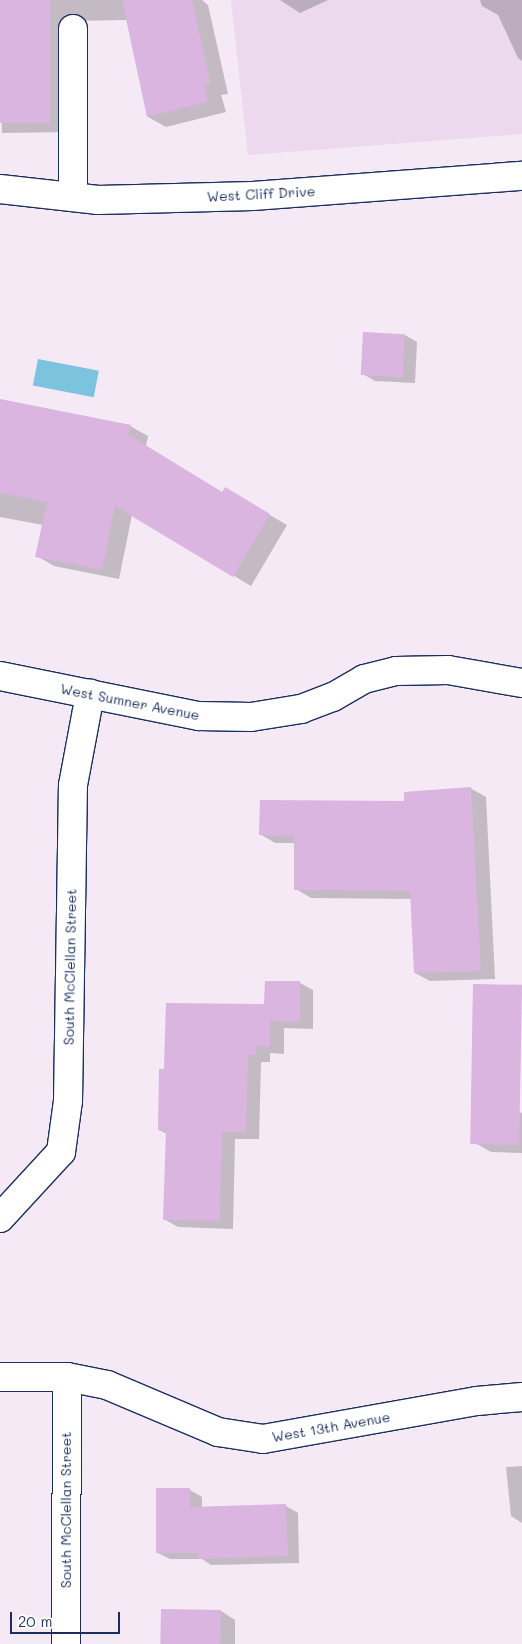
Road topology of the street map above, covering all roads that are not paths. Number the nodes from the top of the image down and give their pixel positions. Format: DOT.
graph roads {
  1 [pos="73,29"];
  2 [pos="522,176"];
  3 [pos="0,189"];
  4 [pos="74,197"];
  5 [pos="0,676"];
  6 [pos="522,683"];
  7 [pos="90,694"];
  8 [pos="0,1218"];
  9 [pos="0,1377"];
  10 [pos="67,1377"];
  11 [pos="522,1397"];
  12 [pos="66,1644"];
  1 -- 4 [label="street"];
  2 -- 4 [label="street, West Cliff Drive"];
  3 -- 4 [label="street, West Cliff Drive"];
  5 -- 7 [label="street, West Sumner Avenue"];
  6 -- 7 [label="street, West Sumner Avenue"];
  7 -- 8 [label="street, South McClellan Street"];
  9 -- 10 [label="street, West 13th Avenue"];
  10 -- 11 [label="street, West 13th Avenue"];
  10 -- 12 [label="street, South McClellan Street"];
}
